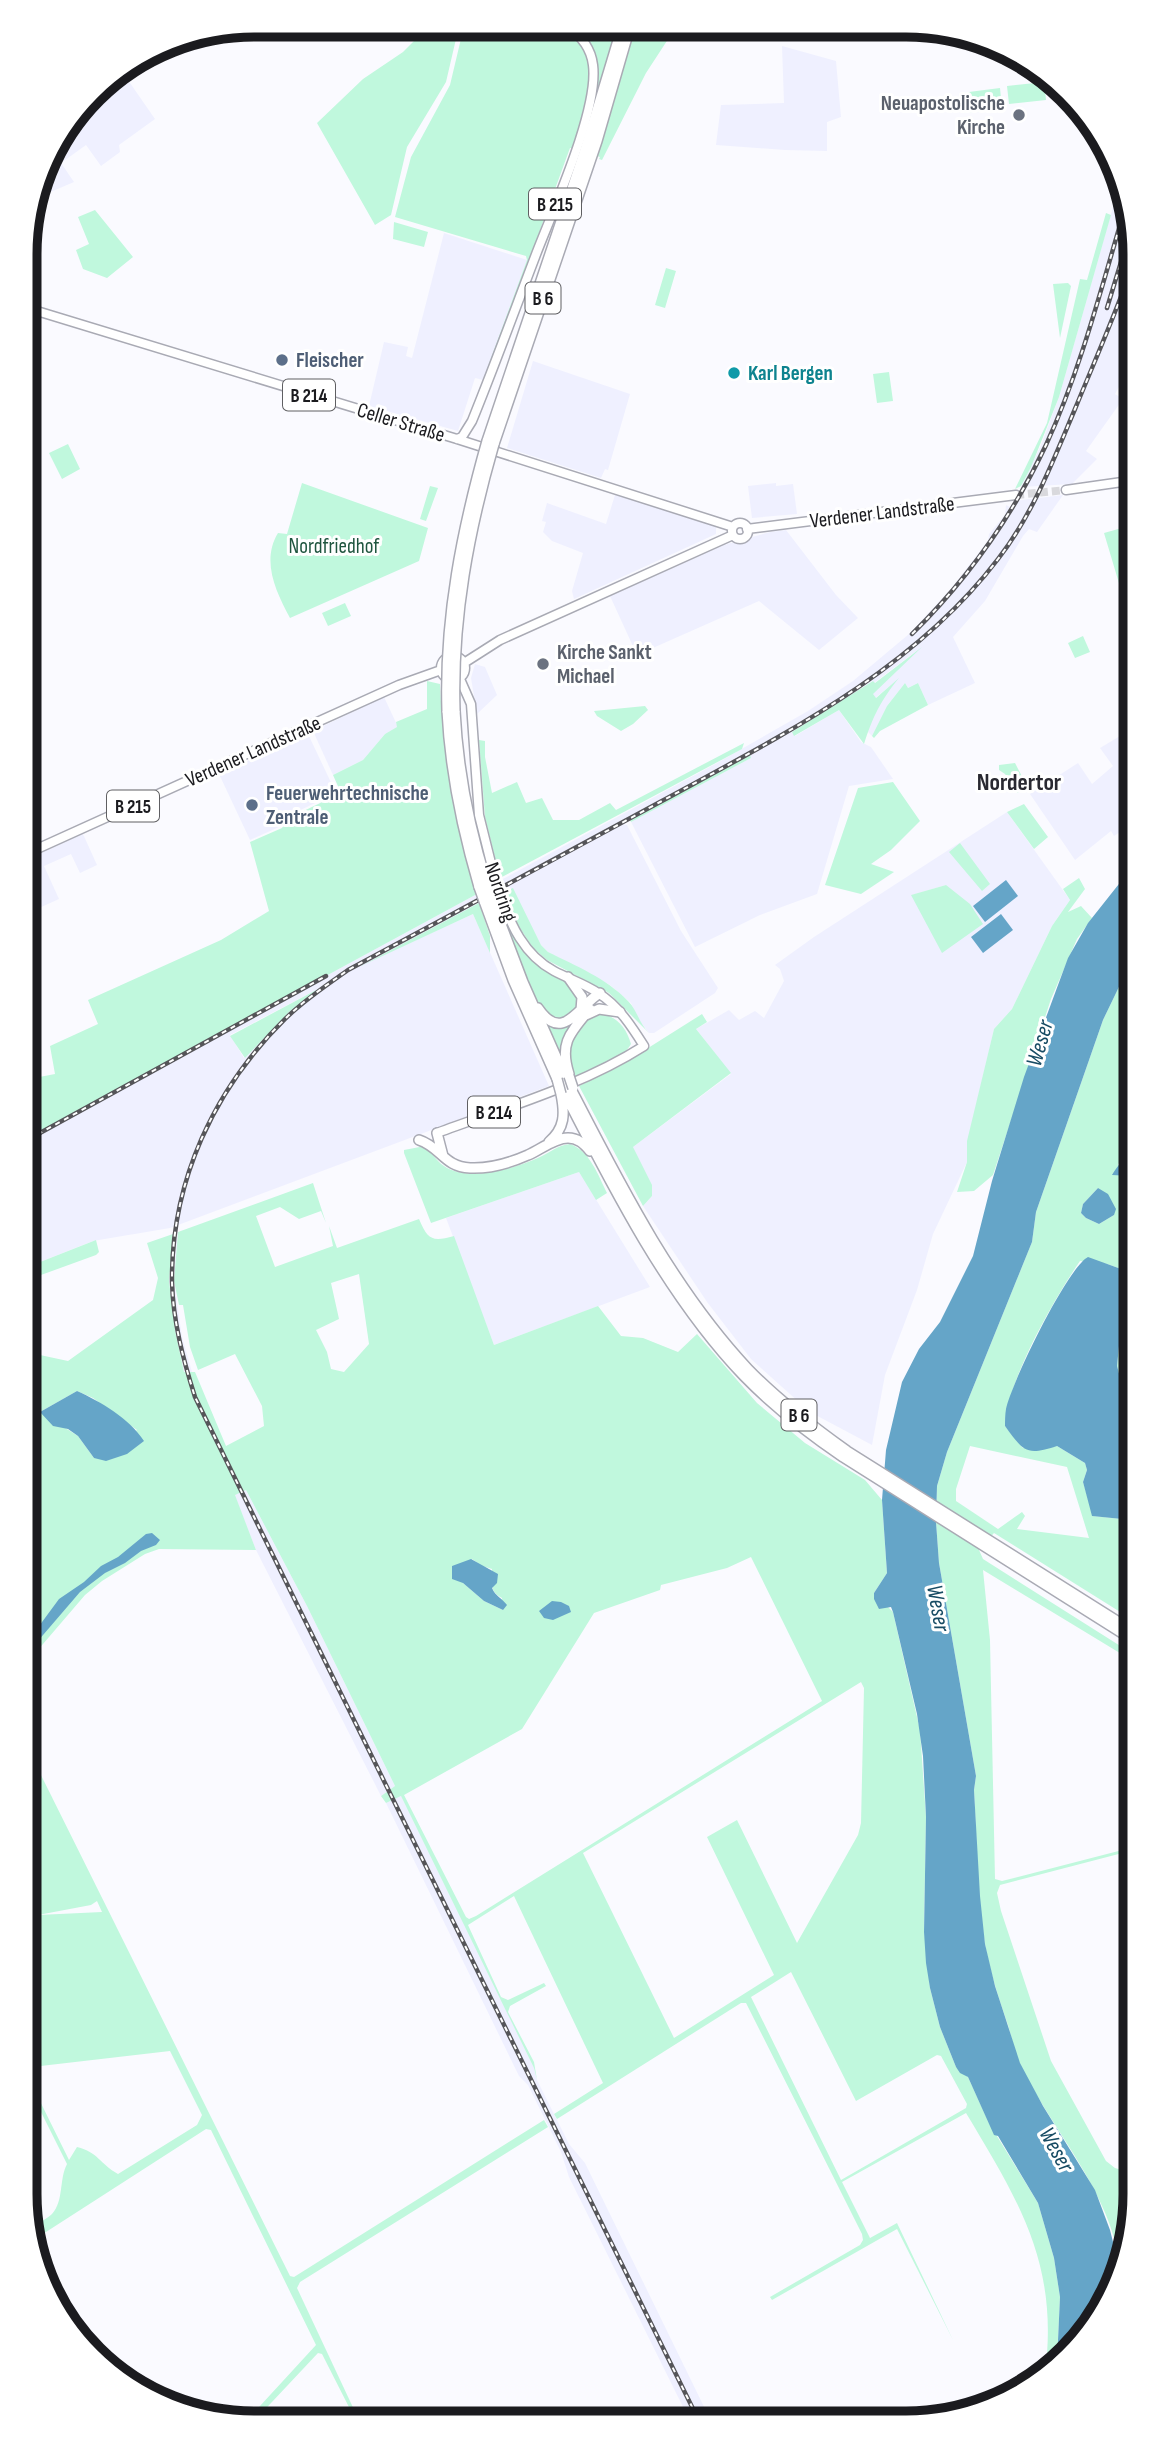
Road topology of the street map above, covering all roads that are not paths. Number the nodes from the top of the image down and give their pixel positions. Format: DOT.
graph roads {
  1 [pos="579,37"];
  2 [pos="616,37"];
  3 [pos="619,37"];
  4 [pos="627,37"];
  5 [pos="615,53"];
  6 [pos="37,311"];
  7 [pos="472,421"];
  8 [pos="457,439"];
  9 [pos="490,442"];
  10 [pos="476,446"];
  11 [pos="1123,482"];
  12 [pos="1066,490"];
  13 [pos="1016,495"];
  14 [pos="733,531"];
  15 [pos="451,656"];
  16 [pos="464,663"];
  17 [pos="441,670"];
  18 [pos="460,679"];
  19 [pos="37,849"];
  20 [pos="487,884"];
  21 [pos="492,897"];
  22 [pos="568,977"];
  23 [pos="523,982"];
  24 [pos="600,993"];
  25 [pos="620,1012"];
  26 [pos="582,1014"];
  27 [pos="564,1078"];
  28 [pos="569,1092"];
  29 [pos="437,1133"];
  30 [pos="419,1140"];
  31 [pos="542,1147"];
  32 [pos="599,1156"];
  33 [pos="444,1158"];
  34 [pos="609,1178"];
  35 [pos="990,1545"];
  36 [pos="1123,1625"];
  37 [pos="1123,1633"];
  1 -- 7 [label="main road, B 215"];
  2 -- 5 [label="highway"];
  3 -- 5 [label="highway, B 6"];
  4 -- 9 [label="highway, B 6"];
  5 -- 9 [label="highway, B 6"];
  6 -- 8 [label="main road, Celler Straße / B 214"];
  7 -- 8 [label="main road"];
  7 -- 10 [label="main road"];
  8 -- 10 [label="main road, Celler Straße / B 214"];
  9 -- 20 [label="highway, B 6, bridge"];
  10 -- 14 [label="main road, Celler Straße"];
  10 -- 15 [label="main road"];
  11 -- 12 [label="main road"];
  13 -- 14 [label="main road, Verdener Landstraße"];
  14 -- 16 [label="main road"];
  15 -- 16 [label="main road"];
  15 -- 17 [label="main road"];
  16 -- 18 [label="main road"];
  17 -- 18 [label="main road"];
  17 -- 19 [label="main road, Verdener Landstraße / B 215"];
  18 -- 20 [label="main road, Nordring / B 214"];
  20 -- 21 [label="highway, B 6, bridge"];
  20 -- 21 [label="main road, Nordring / B 214, bridge"];
  21 -- 22 [label="main road, Nordring / B 214"];
  21 -- 23 [label="highway, B 6"];
  21 -- 27 [label="highway, B 6"];
  22 -- 24 [label="main road, Nordring / B 214"];
  22 -- 26 [label="highway"];
  23 -- 26 [label="highway, B 6"];
  23 -- 27 [label="highway, B 6"];
  24 -- 25 [label="main road, Nordring / B 214"];
  24 -- 26 [label="highway, B 6"];
  25 -- 26 [label="highway"];
  25 -- 29 [label="main road, Nordring / B 214"];
  26 -- 27 [label="highway"];
  27 -- 28 [label="highway, bridge"];
  28 -- 31 [label="highway"];
  28 -- 32 [label="highway, B 6"];
  29 -- 33 [label="highway, B 214"];
  30 -- 33 [label="highway, B 214"];
  31 -- 32 [label="highway, B 214"];
  31 -- 33 [label="highway, B 214"];
  32 -- 34 [label="highway, B 214"];
  32 -- 35 [label="highway, B 6"];
  34 -- 35 [label="highway, B 6"];
  35 -- 36 [label="highway, B 6"];
  35 -- 37 [label="highway, B 6"];
}
